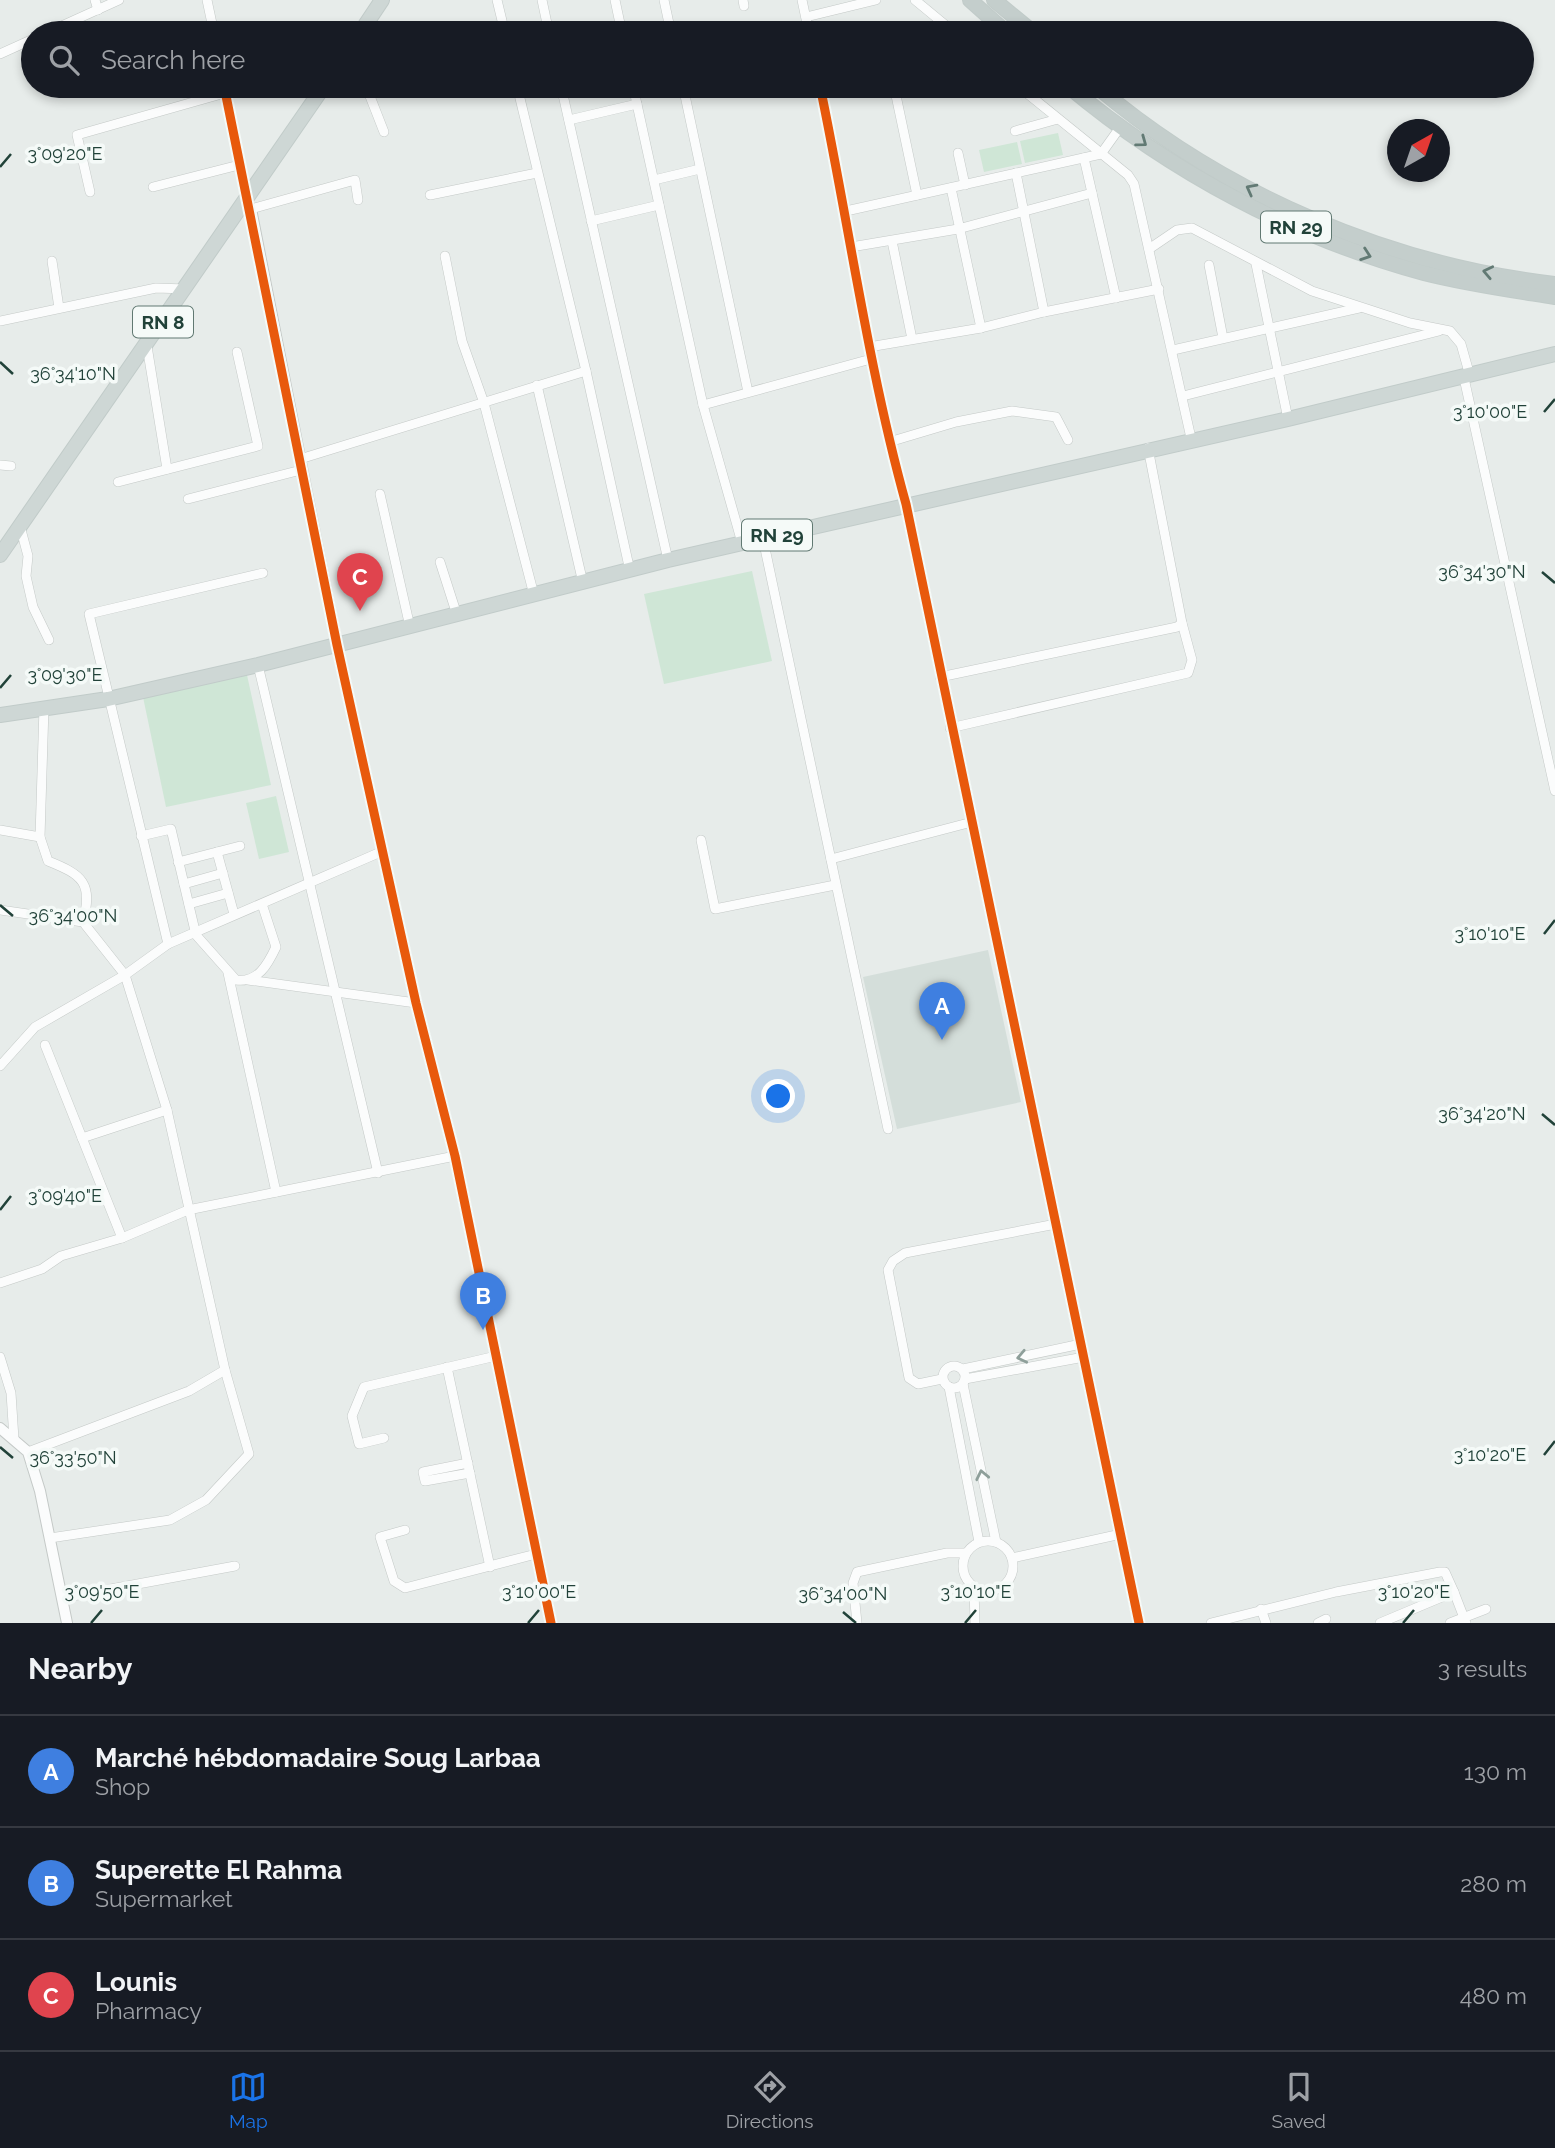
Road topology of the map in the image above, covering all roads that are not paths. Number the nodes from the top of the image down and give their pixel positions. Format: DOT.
graph roads {
  1 [pos="95,0"];
  2 [pos="119,0"];
  3 [pos="207,0"];
  4 [pos="382,0"];
  5 [pos="497,0"];
  6 [pos="542,0"];
  7 [pos="615,0"];
  8 [pos="664,0"];
  9 [pos="802,0"];
  10 [pos="876,0"];
  11 [pos="915,0"];
  12 [pos="970,0"];
  13 [pos="994,0"];
  14 [pos="98,10"];
  15 [pos="806,17"];
  16 [pos="73,21"];
  17 [pos="211,21"];
  18 [pos="368,21"];
  19 [pos="502,21"];
  20 [pos="547,21"];
  21 [pos="619,21"];
  22 [pos="668,21"];
  23 [pos="807,21"];
  24 [pos="940,21"];
  25 [pos="994,21"];
  26 [pos="1019,21"];
  27 [pos="21,44"];
  28 [pos="0,54"];
  29 [pos="195,98"];
  30 [pos="226,98"];
  31 [pos="316,98"];
  32 [pos="371,98"];
  33 [pos="520,98"];
  34 [pos="564,98"];
  35 [pos="636,98"];
  36 [pos="685,98"];
  37 [pos="822,98"];
  38 [pos="897,98"];
  39 [pos="1033,98"];
  40 [pos="1084,98"];
  41 [pos="1113,98"];
  42 [pos="637,104"];
  43 [pos="1058,119"];
  44 [pos="569,120"];
  45 [pos="1121,126"];
  46 [pos="1015,131"];
  47 [pos="384,132"];
  48 [pos="958,153"];
  49 [pos="1101,154"];
  50 [pos="1084,158"];
  51 [pos="239,165"];
  52 [pos="700,169"];
  53 [pos="537,173"];
  54 [pos="1016,173"];
  55 [pos="654,180"];
  56 [pos="965,185"];
  57 [pos="153,187"];
  58 [pos="951,188"];
  59 [pos="90,192"];
  60 [pos="1092,193"];
  61 [pos="429,195"];
  62 [pos="917,195"];
  63 [pos="358,200"];
  64 [pos="248,204"];
  65 [pos="659,205"];
  66 [pos="846,211"];
  67 [pos="1026,211"];
  68 [pos="591,221"];
  69 [pos="958,229"];
  70 [pos="892,241"];
  71 [pos="851,247"];
  72 [pos="1149,248"];
  73 [pos="445,256"];
  74 [pos="52,261"];
  75 [pos="1256,264"];
  76 [pos="1209,265"];
  77 [pos="1555,284"];
  78 [pos="186,289"];
  79 [pos="1159,289"];
  80 [pos="1555,297"];
  81 [pos="1116,298"];
  82 [pos="1361,307"];
  83 [pos="60,308"];
  84 [pos="1044,312"];
  85 [pos="0,321"];
  86 [pos="981,328"];
  87 [pos="1269,328"];
  88 [pos="1445,330"];
  89 [pos="912,338"];
  90 [pos="1223,338"];
  91 [pos="147,346"];
  92 [pos="869,347"];
  93 [pos="1173,350"];
  94 [pos="237,352"];
  95 [pos="1555,354"];
  96 [pos="871,359"];
  97 [pos="586,371"];
  98 [pos="1279,372"];
  99 [pos="1467,377"];
  100 [pos="537,385"];
  101 [pos="748,392"];
  102 [pos="1183,396"];
  103 [pos="484,403"];
  104 [pos="702,405"];
  105 [pos="1288,419"];
  106 [pos="1191,438"];
  107 [pos="1068,440"];
  108 [pos="888,442"];
  109 [pos="1148,448"];
  110 [pos="0,465"];
  111 [pos="301,465"];
  112 [pos="10,466"];
  113 [pos="167,468"];
  114 [pos="118,482"];
  115 [pos="380,494"];
  116 [pos="188,499"];
  117 [pos="906,504"];
  118 [pos="19,524"];
  119 [pos="763,539"];
  120 [pos="742,543"];
  121 [pos="0,554"];
  122 [pos="668,560"];
  123 [pos="440,562"];
  124 [pos="630,571"];
  125 [pos="263,573"];
  126 [pos="583,583"];
  127 [pos="534,595"];
  128 [pos="457,615"];
  129 [pos="1182,623"];
  130 [pos="410,626"];
  131 [pos="49,640"];
  132 [pos="337,645"];
  133 [pos="258,665"];
  134 [pos="940,677"];
  135 [pos="108,699"];
  136 [pos="44,707"];
  137 [pos="0,715"];
  138 [pos="950,728"];
  139 [pos="1555,791"];
  140 [pos="972,822"];
  141 [pos="0,830"];
  142 [pos="141,836"];
  143 [pos="40,837"];
  144 [pos="701,840"];
  145 [pos="240,846"];
  146 [pos="217,852"];
  147 [pos="383,852"];
  148 [pos="831,859"];
  149 [pos="178,862"];
  150 [pos="223,873"];
  151 [pos="184,884"];
  152 [pos="310,885"];
  153 [pos="835,885"];
  154 [pos="228,893"];
  155 [pos="189,904"];
  156 [pos="261,904"];
  157 [pos="0,910"];
  158 [pos="234,914"];
  159 [pos="83,922"];
  160 [pos="196,935"];
  161 [pos="168,944"];
  162 [pos="228,973"];
  163 [pos="125,975"];
  164 [pos="248,981"];
  165 [pos="335,990"];
  166 [pos="416,1003"];
  167 [pos="45,1045"];
  168 [pos="0,1066"];
  169 [pos="167,1110"];
  170 [pos="888,1129"];
  171 [pos="82,1138"];
  172 [pos="454,1156"];
  173 [pos="378,1173"];
  174 [pos="276,1192"];
  175 [pos="188,1210"];
  176 [pos="1056,1224"];
  177 [pos="122,1238"];
  178 [pos="0,1283"];
  179 [pos="1081,1344"];
  180 [pos="496,1356"];
  181 [pos="0,1357"];
  182 [pos="1084,1357"];
  183 [pos="447,1367"];
  184 [pos="225,1370"];
  185 [pos="963,1377"];
  186 [pos="946,1383"];
  187 [pos="0,1428"];
  188 [pos="384,1438"];
  189 [pos="14,1439"];
  190 [pos="28,1452"];
  191 [pos="405,1530"];
  192 [pos="1121,1534"];
  193 [pos="50,1538"];
  194 [pos="979,1542"];
  195 [pos="996,1542"];
  196 [pos="966,1553"];
  197 [pos="536,1554"];
  198 [pos="1012,1558"];
  199 [pos="235,1566"];
  200 [pos="490,1567"];
  201 [pos="974,1588"];
  202 [pos="1454,1592"];
  203 [pos="62,1598"];
  204 [pos="1261,1609"];
  205 [pos="1486,1609"];
  206 [pos="1465,1620"];
  207 [pos="1216,1622"];
  208 [pos="67,1623"];
  209 [pos="551,1623"];
  210 [pos="858,1623"];
  211 [pos="975,1623"];
  212 [pos="1139,1623"];
  213 [pos="1266,1623"];
  214 [pos="1380,1623"];
  215 [pos="1450,1623"];
  1 -- 14 [label="street"];
  2 -- 14 [label="street"];
  3 -- 17 [label="street"];
  4 -- 18 [label="main road"];
  5 -- 19 [label="street"];
  6 -- 20 [label="street"];
  7 -- 21 [label="street"];
  8 -- 22 [label="street"];
  9 -- 15 [label="street"];
  10 -- 15 [label="street"];
  11 -- 24 [label="street"];
  12 -- 25 [label="highway"];
  13 -- 26 [label="highway"];
  14 -- 16 [label="street"];
  15 -- 23 [label="street"];
  27 -- 28 [label="street"];
  29 -- 59 [label="street"];
  30 -- 51 [label="street"];
  31 -- 64 [label="main road, RN 8"];
  32 -- 47 [label="street"];
  33 -- 53 [label="street"];
  34 -- 44 [label="street"];
  35 -- 42 [label="street"];
  36 -- 52 [label="street"];
  37 -- 66 [label="street"];
  38 -- 62 [label="street"];
  39 -- 43 [label="street"];
  40 -- 45 [label="highway, RN 29"];
  77 -- 41 [label="highway, RN 29, one-way"];
  42 -- 44 [label="street"];
  42 -- 55 [label="street"];
  43 -- 46 [label="street"];
  43 -- 49 [label="street"];
  44 -- 68 [label="street"];
  45 -- 49 [label="street"];
  45 -- 80 [label="highway, RN 29, one-way"];
  48 -- 56 [label="street"];
  49 -- 50 [label="street"];
  49 -- 72 [label="street"];
  50 -- 54 [label="street"];
  50 -- 60 [label="street"];
  51 -- 57 [label="street"];
  51 -- 64 [label="street"];
  52 -- 55 [label="street"];
  52 -- 101 [label="street"];
  53 -- 61 [label="street"];
  53 -- 97 [label="street"];
  54 -- 56 [label="street"];
  54 -- 67 [label="street"];
  55 -- 65 [label="street"];
  56 -- 58 [label="street"];
  58 -- 62 [label="street"];
  58 -- 69 [label="street"];
  60 -- 67 [label="street"];
  60 -- 81 [label="street"];
  62 -- 66 [label="street"];
  63 -- 64 [label="street"];
  64 -- 78 [label="main road, RN 8"];
  64 -- 111 [label="street"];
  65 -- 68 [label="street"];
  65 -- 104 [label="street"];
  66 -- 71 [label="street"];
  67 -- 69 [label="street"];
  67 -- 84 [label="street"];
  68 -- 122 [label="street"];
  69 -- 70 [label="street"];
  69 -- 86 [label="street"];
  70 -- 71 [label="street"];
  70 -- 89 [label="street"];
  71 -- 92 [label="street"];
  72 -- 75 [label="street"];
  72 -- 79 [label="street"];
  73 -- 103 [label="street"];
  74 -- 83 [label="street"];
  75 -- 82 [label="street"];
  75 -- 87 [label="street"];
  76 -- 90 [label="street"];
  78 -- 83 [label="street"];
  78 -- 91 [label="main road, RN 8"];
  79 -- 81 [label="street"];
  79 -- 93 [label="street"];
  81 -- 84 [label="street"];
  82 -- 87 [label="street"];
  82 -- 88 [label="street"];
  83 -- 85 [label="street"];
  84 -- 86 [label="street"];
  86 -- 89 [label="street"];
  87 -- 90 [label="street"];
  87 -- 98 [label="street"];
  88 -- 98 [label="street"];
  88 -- 99 [label="street"];
  89 -- 92 [label="street"];
  90 -- 93 [label="street"];
  91 -- 113 [label="street"];
  91 -- 118 [label="main road, RN 8"];
  92 -- 96 [label="street"];
  93 -- 102 [label="street"];
  94 -- 113 [label="street"];
  95 -- 99 [label="main road, RN 29"];
  96 -- 101 [label="street"];
  96 -- 108 [label="street"];
  97 -- 100 [label="street"];
  97 -- 124 [label="street"];
  98 -- 102 [label="street"];
  98 -- 105 [label="street"];
  99 -- 105 [label="main road, RN 29"];
  99 -- 139 [label="street"];
  100 -- 103 [label="street"];
  100 -- 126 [label="street"];
  101 -- 104 [label="street"];
  102 -- 106 [label="street"];
  103 -- 111 [label="street"];
  103 -- 127 [label="street"];
  104 -- 120 [label="street"];
  105 -- 106 [label="main road, RN 29"];
  106 -- 109 [label="main road, RN 29"];
  107 -- 108 [label="street"];
  108 -- 117 [label="street"];
  109 -- 117 [label="main road, RN 29"];
  109 -- 129 [label="street"];
  110 -- 112 [label="street"];
  111 -- 116 [label="street"];
  111 -- 132 [label="street"];
  113 -- 114 [label="street"];
  115 -- 130 [label="street"];
  117 -- 119 [label="main road, RN 29"];
  117 -- 134 [label="street"];
  118 -- 121 [label="main road, RN 8"];
  118 -- 131 [label="street"];
  119 -- 120 [label="main road, RN 29"];
  119 -- 148 [label="street"];
  120 -- 122 [label="main road, RN 29"];
  122 -- 124 [label="main road, RN 29"];
  123 -- 128 [label="street"];
  124 -- 126 [label="main road, RN 29"];
  125 -- 135 [label="street"];
  126 -- 127 [label="main road, RN 29"];
  127 -- 128 [label="main road, RN 29"];
  128 -- 130 [label="main road, RN 29"];
  129 -- 134 [label="street"];
  129 -- 138 [label="street"];
  130 -- 132 [label="main road, RN 29"];
  132 -- 133 [label="main road, RN 29"];
  132 -- 147 [label="street"];
  133 -- 135 [label="main road, RN 29"];
  133 -- 152 [label="street"];
  134 -- 138 [label="street"];
  135 -- 136 [label="main road, RN 29"];
  135 -- 142 [label="street"];
  136 -- 137 [label="main road, RN 29"];
  136 -- 143 [label="street"];
  138 -- 140 [label="street"];
  140 -- 148 [label="street"];
  140 -- 176 [label="street"];
  141 -- 143 [label="street"];
  142 -- 149 [label="street"];
  142 -- 161 [label="street"];
  143 -- 159 [label="street"];
  144 -- 153 [label="street"];
  145 -- 146 [label="street"];
  146 -- 149 [label="street"];
  146 -- 150 [label="street"];
  147 -- 152 [label="street"];
  147 -- 166 [label="street"];
  148 -- 153 [label="street"];
  149 -- 151 [label="street"];
  150 -- 151 [label="street"];
  150 -- 154 [label="street"];
  151 -- 155 [label="street"];
  152 -- 156 [label="street"];
  152 -- 165 [label="street"];
  153 -- 170 [label="street"];
  154 -- 155 [label="street"];
  154 -- 158 [label="street"];
  155 -- 160 [label="street"];
  156 -- 158 [label="street"];
  156 -- 164 [label="street"];
  157 -- 159 [label="street"];
  158 -- 160 [label="street"];
  159 -- 163 [label="street"];
  160 -- 161 [label="street"];
  160 -- 162 [label="street"];
  161 -- 163 [label="street"];
  162 -- 164 [label="street"];
  162 -- 174 [label="street"];
  163 -- 168 [label="street"];
  163 -- 169 [label="street"];
  164 -- 165 [label="street"];
  165 -- 166 [label="street"];
  165 -- 173 [label="street"];
  166 -- 172 [label="street"];
  167 -- 171 [label="street"];
  169 -- 171 [label="street"];
  169 -- 175 [label="street"];
  171 -- 177 [label="street"];
  172 -- 173 [label="street"];
  172 -- 180 [label="street"];
  173 -- 174 [label="street"];
  174 -- 175 [label="street"];
  175 -- 177 [label="street"];
  175 -- 184 [label="street"];
  176 -- 179 [label="street"];
  176 -- 186 [label="street"];
  177 -- 178 [label="street"];
  179 -- 182 [label="street"];
  179 -- 185 [label="street, one-way"];
  180 -- 183 [label="street"];
  180 -- 197 [label="street"];
  181 -- 189 [label="street"];
  182 -- 185 [label="street"];
  182 -- 192 [label="street"];
  183 -- 188 [label="street"];
  183 -- 200 [label="street"];
  184 -- 190 [label="street"];
  184 -- 193 [label="street"];
  185 -- 186 [label="street"];
  185 -- 186 [label="street"];
  195 -- 185 [label="street, one-way"];
  186 -- 194 [label="street"];
  187 -- 189 [label="street"];
  189 -- 190 [label="street"];
  190 -- 193 [label="street"];
  191 -- 200 [label="street"];
  192 -- 198 [label="street"];
  192 -- 212 [label="street"];
  193 -- 203 [label="street"];
  194 -- 195 [label="street"];
  194 -- 196 [label="street"];
  195 -- 198 [label="street"];
  196 -- 201 [label="street"];
  196 -- 210 [label="street"];
  197 -- 200 [label="street"];
  197 -- 209 [label="street"];
  198 -- 201 [label="street"];
  199 -- 203 [label="street"];
  201 -- 211 [label="street"];
  202 -- 204 [label="street"];
  202 -- 206 [label="street"];
  202 -- 214 [label="street"];
  203 -- 208 [label="street"];
  204 -- 207 [label="street"];
  204 -- 213 [label="street"];
  205 -- 206 [label="street"];
  206 -- 215 [label="street"];
}
